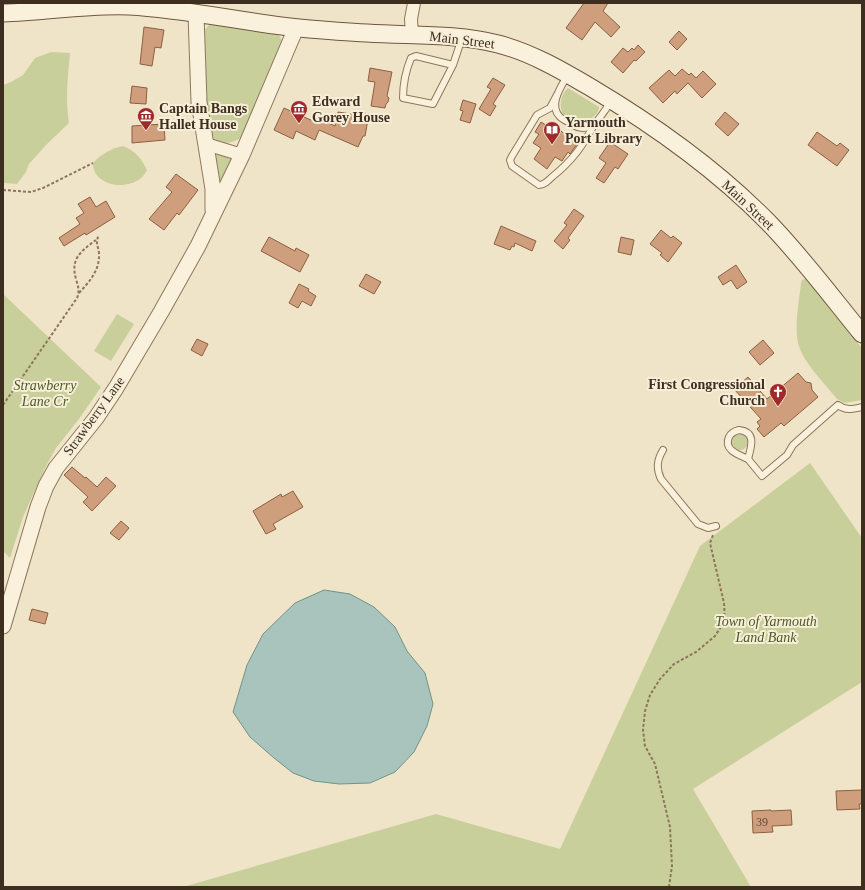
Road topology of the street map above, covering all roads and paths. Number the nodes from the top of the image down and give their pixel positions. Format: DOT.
graph roads {
  1 [pos="414,3"];
  2 [pos="3,13"];
  3 [pos="196,14"];
  4 [pos="296,28"];
  5 [pos="412,35"];
  6 [pos="462,37"];
  7 [pos="453,65"];
  8 [pos="568,75"];
  9 [pos="557,94"];
  10 [pos="612,100"];
  11 [pos="595,123"];
  12 [pos="206,144"];
  13 [pos="242,155"];
  14 [pos="93,163"];
  15 [pos="3,190"];
  16 [pos="212,216"];
  17 [pos="99,235"];
  18 [pos="96,240"];
  19 [pos="79,293"];
  20 [pos="862,334"];
  21 [pos="3,405"];
  22 [pos="862,407"];
  23 [pos="663,450"];
  24 [pos="748,459"];
  25 [pos="716,526"];
  26 [pos="3,626"];
  27 [pos="670,887"];
  1 -- 5 [label="street"];
  2 -- 3 [label="main road, Main Street"];
  3 -- 4 [label="main road, Main Street"];
  3 -- 12 [label="street, Strawberry Lane"];
  4 -- 5 [label="main road, Main Street"];
  4 -- 13 [label="street, Strawberry Lane"];
  5 -- 6 [label="main road, Main Street"];
  6 -- 7 [label="lane"];
  6 -- 8 [label="main road, Main Street"];
  7 -- 7 [label="lane"];
  8 -- 9 [label="lane"];
  8 -- 10 [label="main road, Main Street"];
  9 -- 11 [label="lane"];
  9 -- 11 [label="lane"];
  10 -- 11 [label="lane"];
  10 -- 20 [label="main road, Main Street"];
  12 -- 13 [label="street"];
  12 -- 16 [label="street, Strawberry Lane"];
  13 -- 16 [label="street, Strawberry Lane"];
  14 -- 15 [label="path"];
  16 -- 26 [label="street, Strawberry Lane"];
  17 -- 18 [label="path"];
  18 -- 19 [label="path"];
  18 -- 19 [label="path"];
  19 -- 21 [label="path"];
  22 -- 24 [label="lane"];
  23 -- 25 [label="lane"];
  24 -- 24 [label="lane"];
  25 -- 27 [label="path"];
}
